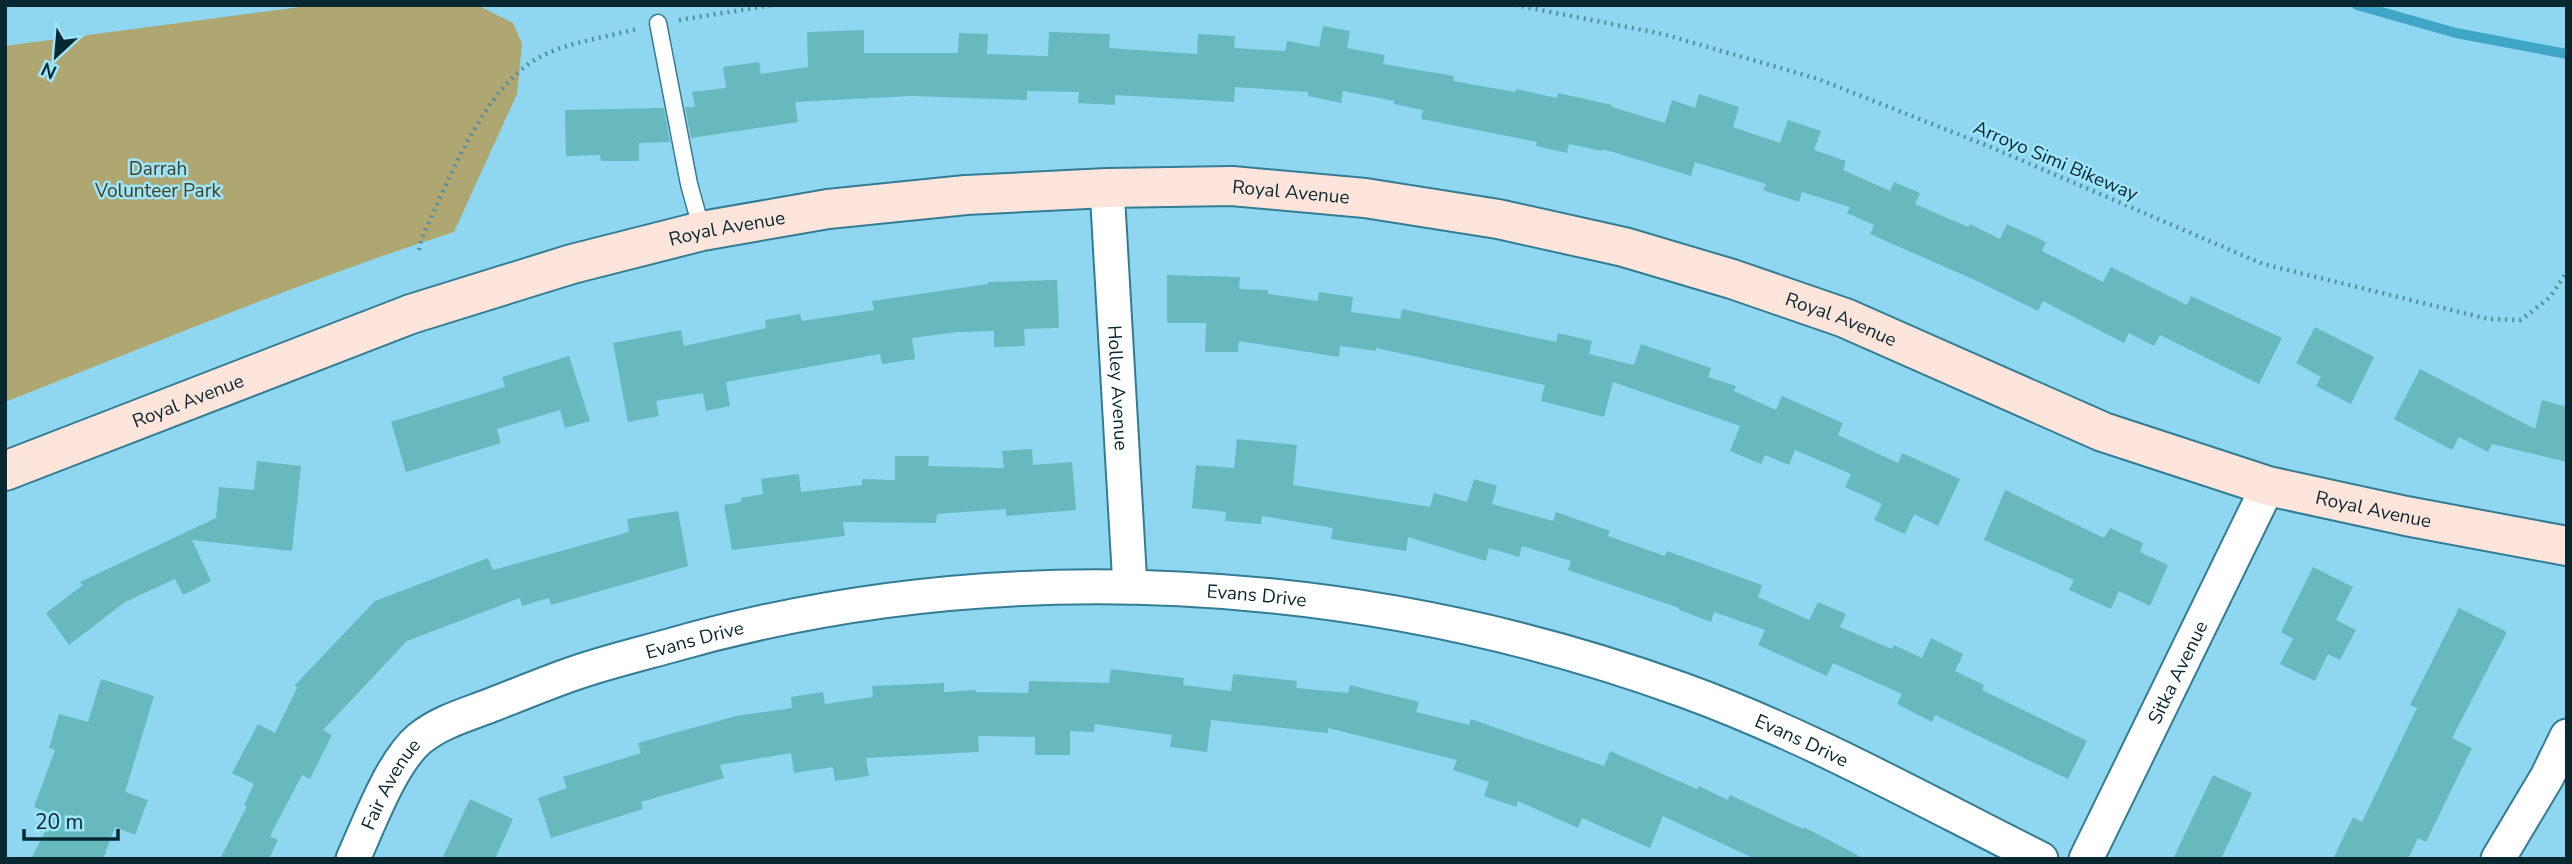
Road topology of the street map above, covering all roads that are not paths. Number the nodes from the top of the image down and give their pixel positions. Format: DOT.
graph roads {
  1 [pos="658,23"];
  2 [pos="1107,188"];
  3 [pos="702,231"];
  4 [pos="5,471"];
  5 [pos="2268,486"];
  6 [pos="2567,546"];
  7 [pos="1130,587"];
  8 [pos="443,724"];
  9 [pos="2567,736"];
  10 [pos="353,859"];
  11 [pos="2041,859"];
  12 [pos="2086,859"];
  13 [pos="2498,859"];
  1 -- 3 [label="lane"];
  2 -- 3 [label="main road, Royal Avenue"];
  2 -- 5 [label="main road, Royal Avenue"];
  2 -- 7 [label="street, Holley Avenue"];
  3 -- 4 [label="main road, Royal Avenue"];
  5 -- 6 [label="main road, Royal Avenue"];
  5 -- 12 [label="street, Sitka Avenue"];
  7 -- 8 [label="street, Evans Drive"];
  7 -- 11 [label="street, Evans Drive"];
  8 -- 10 [label="street, Fair Avenue"];
  9 -- 13 [label="street"];
}
